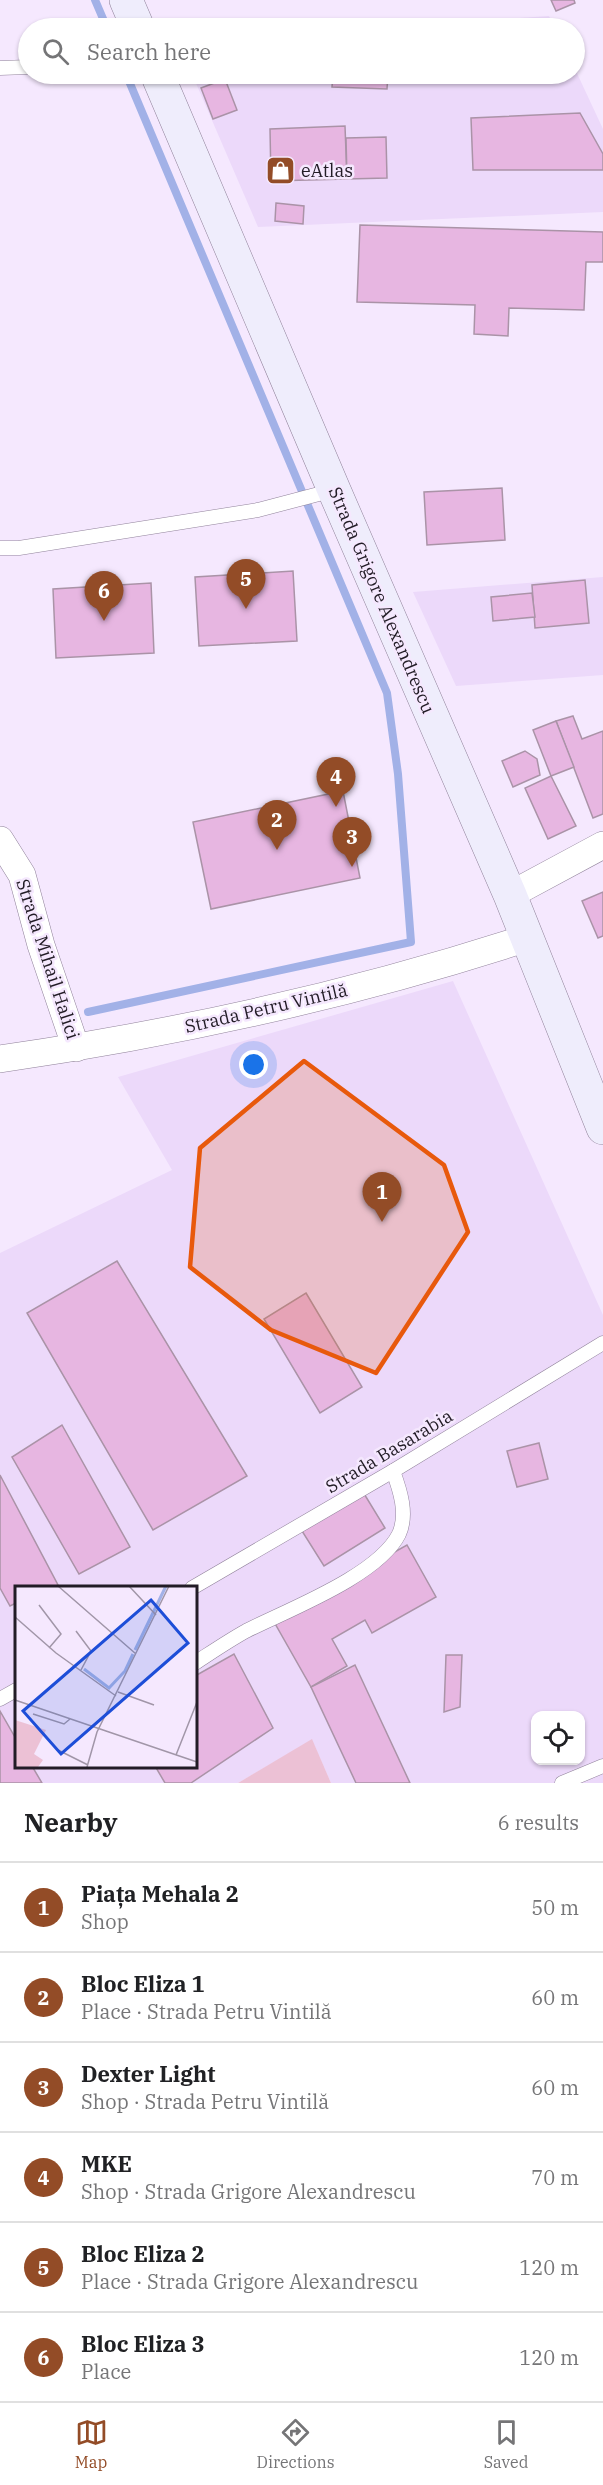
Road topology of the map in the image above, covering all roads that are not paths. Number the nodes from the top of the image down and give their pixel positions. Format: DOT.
graph roads {
  1 [pos="126,0"];
  2 [pos="134,18"];
  3 [pos="18,67"];
  4 [pos="0,68"];
  5 [pos="162,84"];
  6 [pos="327,492"];
  7 [pos="0,548"];
  8 [pos="0,840"];
  9 [pos="603,844"];
  10 [pos="510,895"];
  11 [pos="527,938"];
  12 [pos="76,1048"];
  13 [pos="0,1059"];
  14 [pos="603,1128"];
  15 [pos="603,1343"];
  16 [pos="393,1472"];
  17 [pos="195,1586"];
  18 [pos="196,1662"];
  19 [pos="15,1691"];
  20 [pos="0,1699"];
  21 [pos="603,1766"];
  22 [pos="562,1783"];
  1 -- 2 [label="street"];
  3 -- 4 [label="lane"];
  5 -- 6 [label="street, Strada Grigore Alexandrescu"];
  6 -- 7 [label="lane"];
  6 -- 10 [label="street, Strada Grigore Alexandrescu"];
  8 -- 12 [label="street, Strada Mihail Halici"];
  9 -- 10 [label="street"];
  10 -- 11 [label="street, Strada Grigore Alexandrescu"];
  11 -- 12 [label="street, Strada Petru Vintilă"];
  11 -- 14 [label="street, Strada Grigore Alexandrescu"];
  12 -- 13 [label="street, Strada Petru Vintilă"];
  15 -- 16 [label="lane, Strada Basarabia"];
  16 -- 17 [label="lane, Strada Basarabia"];
  16 -- 18 [label="lane"];
  19 -- 20 [label="lane"];
  21 -- 22 [label="lane"];
}
